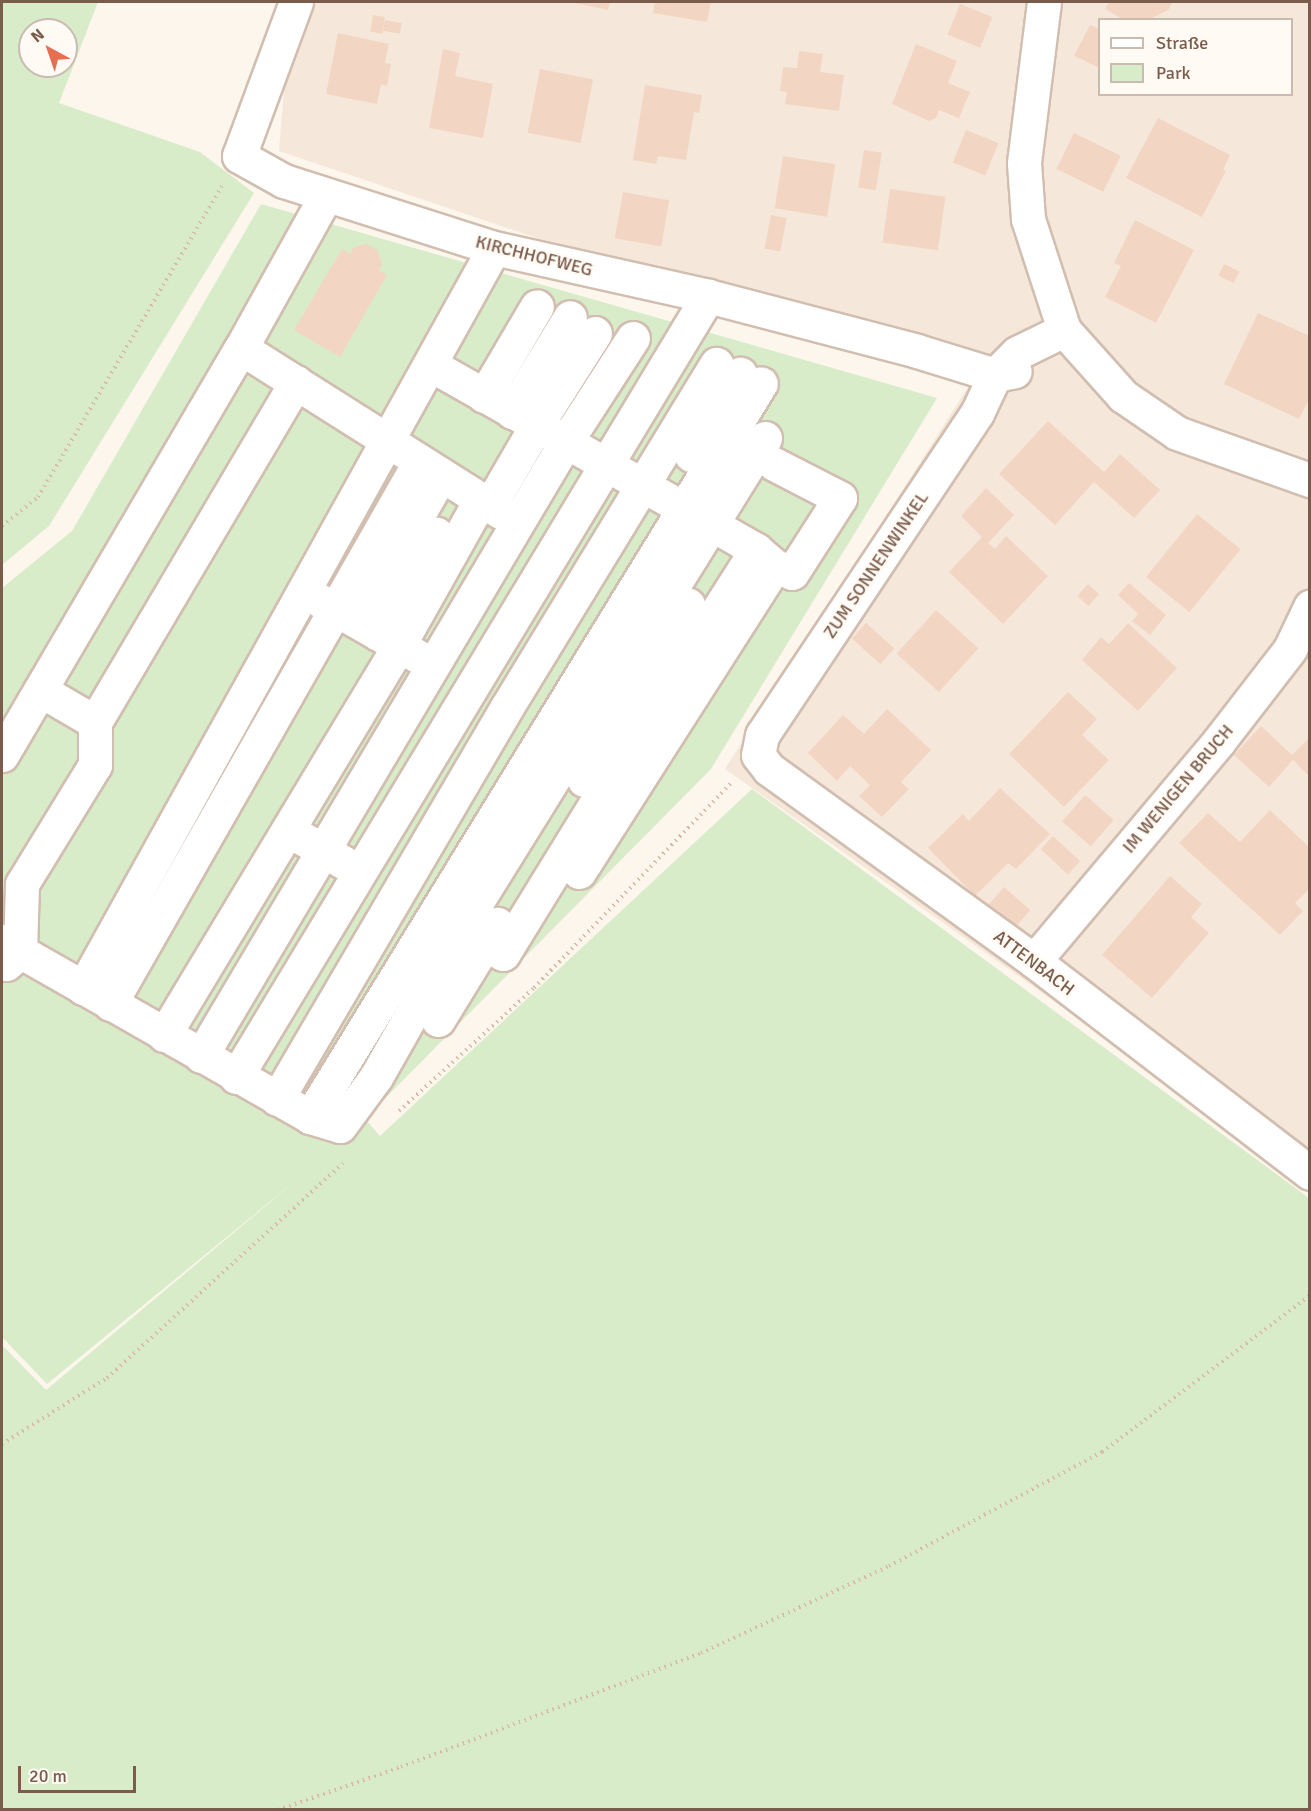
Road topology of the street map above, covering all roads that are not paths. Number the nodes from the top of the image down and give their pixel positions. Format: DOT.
graph roads {
  1 [pos="296,2"];
  2 [pos="1044,2"];
  3 [pos="326,195"];
  4 [pos="494,248"];
  5 [pos="708,296"];
  6 [pos="583,324"];
  7 [pos="1064,330"];
  8 [pos="241,348"];
  9 [pos="431,365"];
  10 [pos="995,375"];
  11 [pos="296,382"];
  12 [pos="524,419"];
  13 [pos="388,441"];
  14 [pos="759,442"];
  15 [pos="606,467"];
  16 [pos="1310,480"];
  17 [pos="474,495"];
  18 [pos="708,525"];
  19 [pos="557,548"];
  20 [pos="304,591"];
  21 [pos="1310,607"];
  22 [pos="387,639"];
  23 [pos="472,687"];
  24 [pos="40,690"];
  25 [pos="95,722"];
  26 [pos="572,745"];
  27 [pos="2,755"];
  28 [pos="758,755"];
  29 [pos="288,830"];
  30 [pos="323,851"];
  31 [pos="360,872"];
  32 [pos="574,881"];
  33 [pos="439,917"];
  34 [pos="8,953"];
  35 [pos="1034,961"];
  36 [pos="97,996"];
  37 [pos="438,1020"];
  38 [pos="164,1035"];
  39 [pos="201,1056"];
  40 [pos="236,1077"];
  41 [pos="294,1108"];
  42 [pos="1310,1173"];
  1 -- 3 [label="street, KIRCHHOFWEG"];
  2 -- 7 [label="street"];
  3 -- 4 [label="street, KIRCHHOFWEG"];
  3 -- 8 [label="street"];
  4 -- 5 [label="street, KIRCHHOFWEG"];
  4 -- 9 [label="street"];
  5 -- 10 [label="street, KIRCHHOFWEG"];
  5 -- 15 [label="street"];
  6 -- 12 [label="street"];
  6 -- 12 [label="street"];
  6 -- 12 [label="street"];
  7 -- 10 [label="street, ZUM SONNENWINKEL"];
  7 -- 16 [label="street"];
  8 -- 11 [label="street"];
  8 -- 24 [label="street"];
  9 -- 12 [label="street"];
  9 -- 13 [label="street"];
  10 -- 28 [label="street, ZUM SONNENWINKEL"];
  11 -- 13 [label="street"];
  11 -- 25 [label="street"];
  12 -- 15 [label="street"];
  12 -- 17 [label="street"];
  12 -- 17 [label="street"];
  13 -- 17 [label="street"];
  13 -- 20 [label="street"];
  14 -- 18 [label="street"];
  14 -- 18 [label="street"];
  14 -- 18 [label="street"];
  14 -- 18 [label="street"];
  15 -- 18 [label="street"];
  15 -- 19 [label="street"];
  17 -- 19 [label="street"];
  17 -- 22 [label="street"];
  17 -- 22 [label="street"];
  17 -- 22 [label="street"];
  18 -- 26 [label="street"];
  18 -- 26 [label="street"];
  18 -- 26 [label="street"];
  18 -- 26 [label="street"];
  19 -- 23 [label="street"];
  20 -- 22 [label="street"];
  20 -- 36 [label="street"];
  21 -- 35 [label="street, IM WENIGEN BRUCH"];
  22 -- 23 [label="street"];
  22 -- 29 [label="street"];
  22 -- 30 [label="street"];
  22 -- 36 [label="street"];
  23 -- 26 [label="street"];
  23 -- 31 [label="street"];
  24 -- 25 [label="street"];
  24 -- 27 [label="street"];
  25 -- 34 [label="street"];
  26 -- 32 [label="street"];
  26 -- 33 [label="street"];
  26 -- 33 [label="street"];
  26 -- 33 [label="street"];
  28 -- 35 [label="street, ATTENBACH"];
  29 -- 30 [label="street"];
  29 -- 38 [label="street"];
  30 -- 31 [label="street"];
  30 -- 39 [label="street"];
  31 -- 33 [label="street"];
  31 -- 40 [label="street"];
  33 -- 37 [label="street"];
  33 -- 41 [label="street"];
  33 -- 41 [label="street"];
  34 -- 36 [label="street"];
  35 -- 42 [label="street, ATTENBACH"];
  36 -- 38 [label="street"];
  38 -- 39 [label="street"];
  39 -- 40 [label="street"];
  40 -- 41 [label="street"];
}
